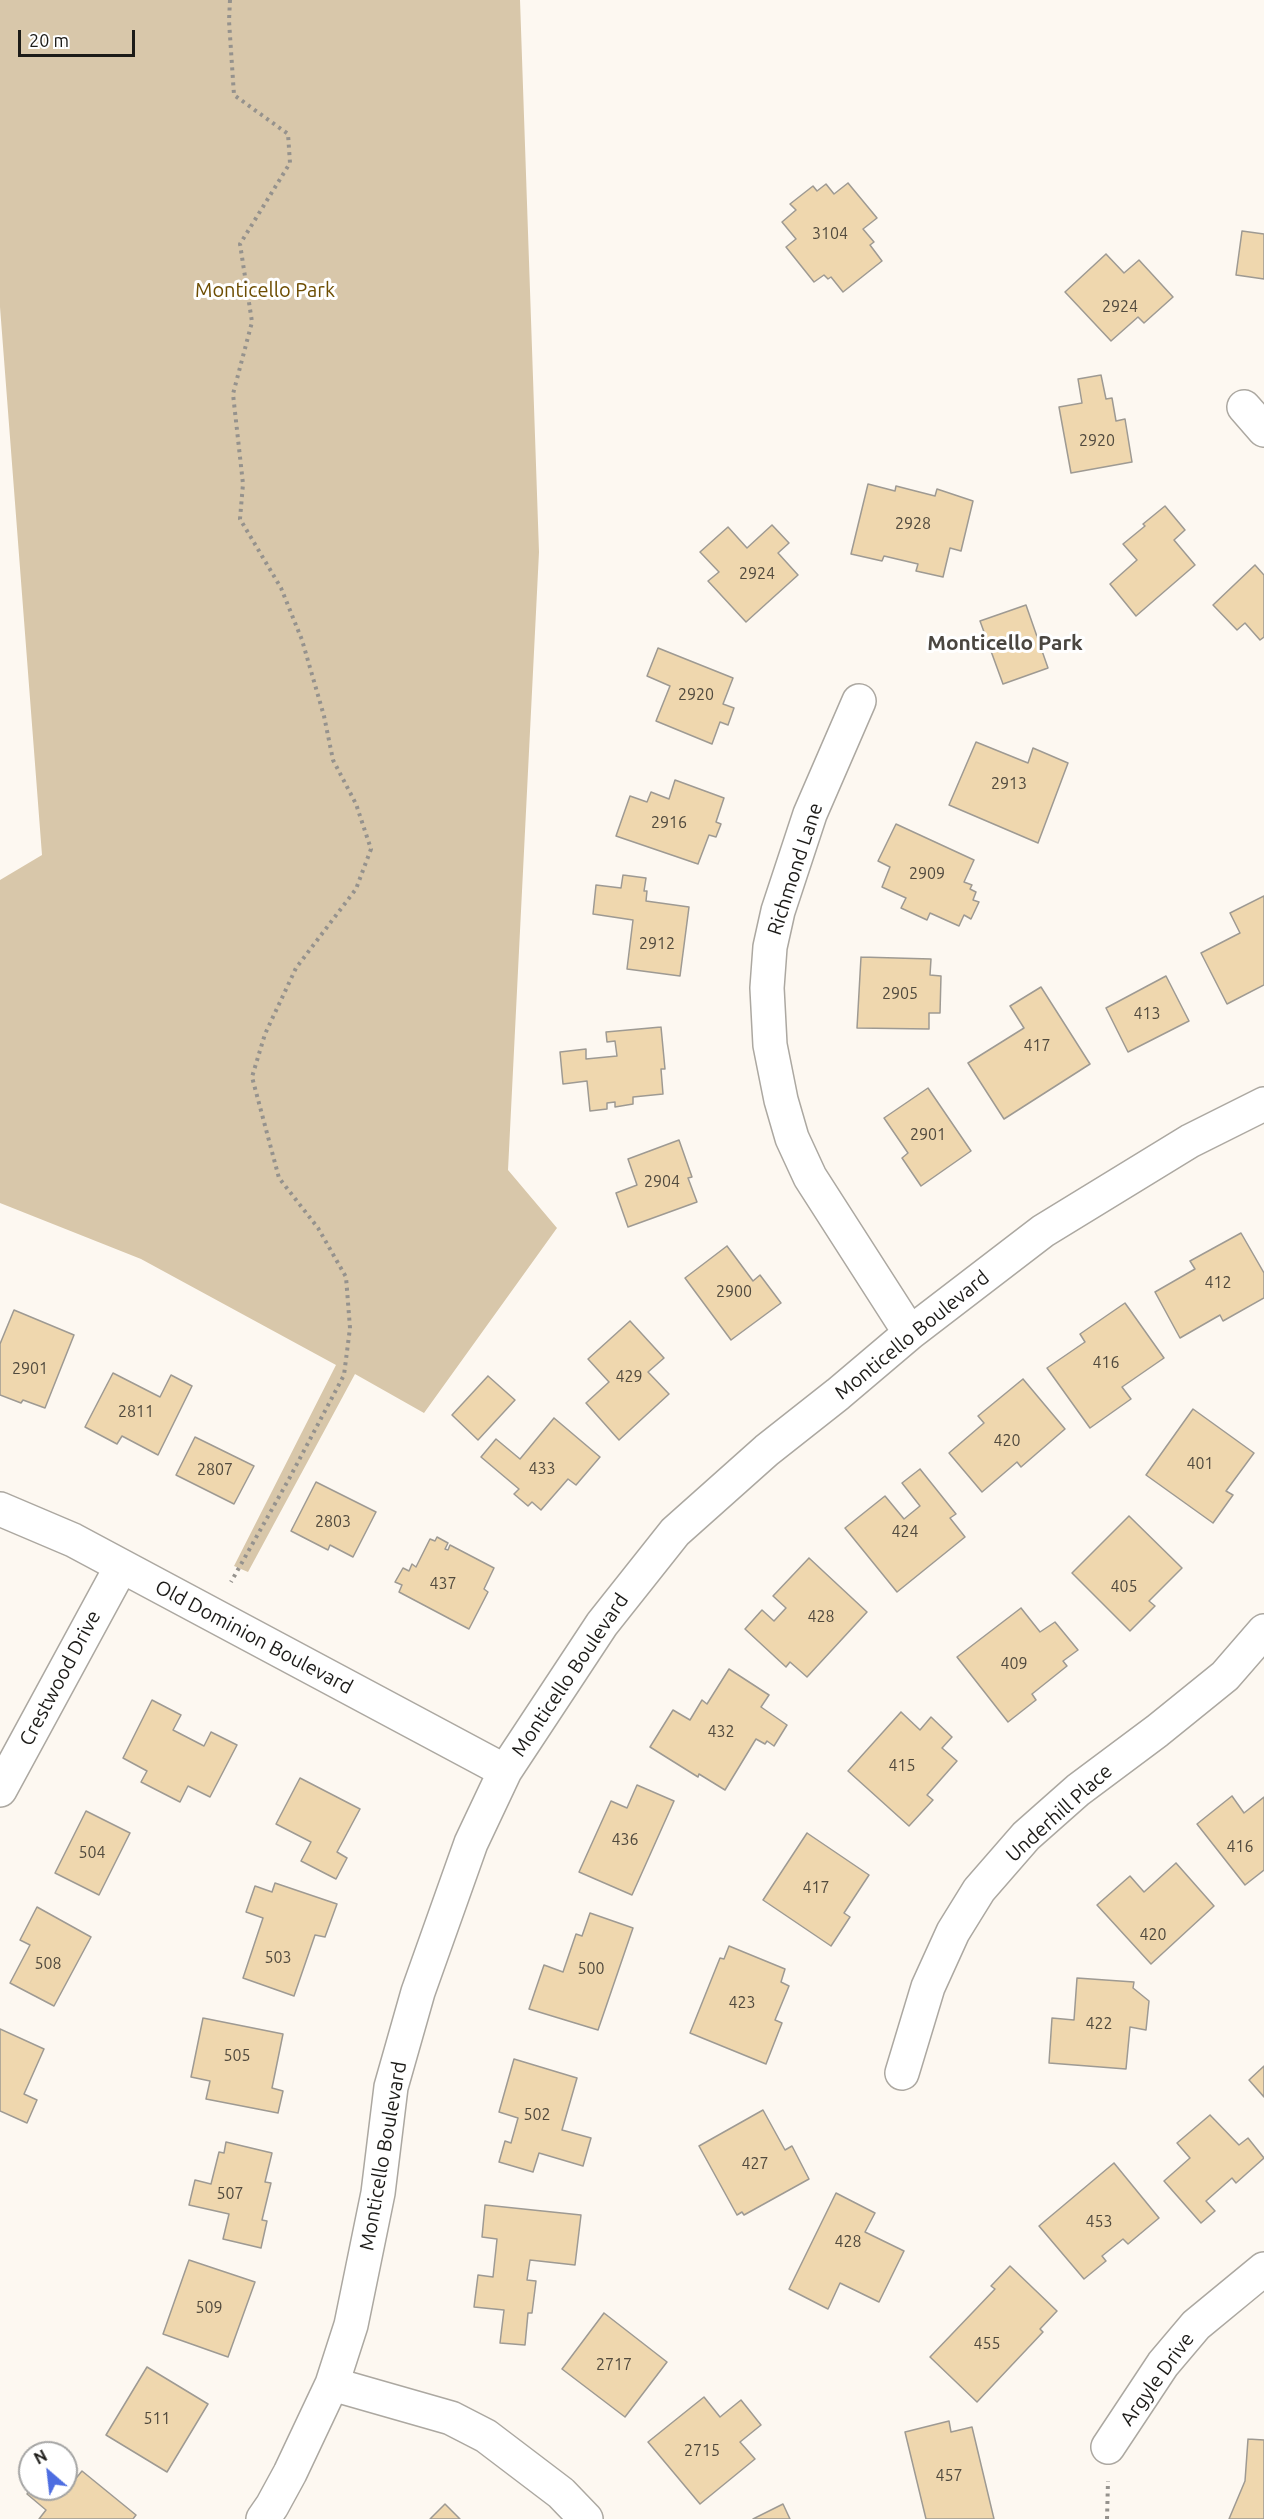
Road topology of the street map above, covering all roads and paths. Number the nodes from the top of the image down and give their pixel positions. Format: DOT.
graph roads {
  1 [pos="230,0"];
  2 [pos="859,701"];
  3 [pos="1264,1104"];
  4 [pos="910,1333"];
  5 [pos="0,1509"];
  6 [pos="120,1567"];
  7 [pos="213,1615"];
  8 [pos="1264,1631"];
  9 [pos="505,1771"];
  10 [pos="0,1790"];
  11 [pos="902,2073"];
  12 [pos="1264,2269"];
  13 [pos="332,2384"];
  14 [pos="1108,2447"];
  15 [pos="263,2519"];
  16 [pos="586,2519"];
  1 -- 7 [label="path"];
  2 -- 4 [label="street, Richmond Lane"];
  3 -- 4 [label="street, Monticello Boulevard"];
  4 -- 9 [label="street, Monticello Boulevard"];
  5 -- 6 [label="street, Old Dominion Boulevard"];
  6 -- 7 [label="street, Old Dominion Boulevard"];
  6 -- 10 [label="street, Crestwood Drive"];
  7 -- 9 [label="street, Old Dominion Boulevard"];
  8 -- 11 [label="street, Underhill Place"];
  9 -- 13 [label="street, Monticello Boulevard"];
  12 -- 14 [label="street, Argyle Drive"];
  13 -- 15 [label="street, Monticello Boulevard"];
  13 -- 16 [label="street"];
}
